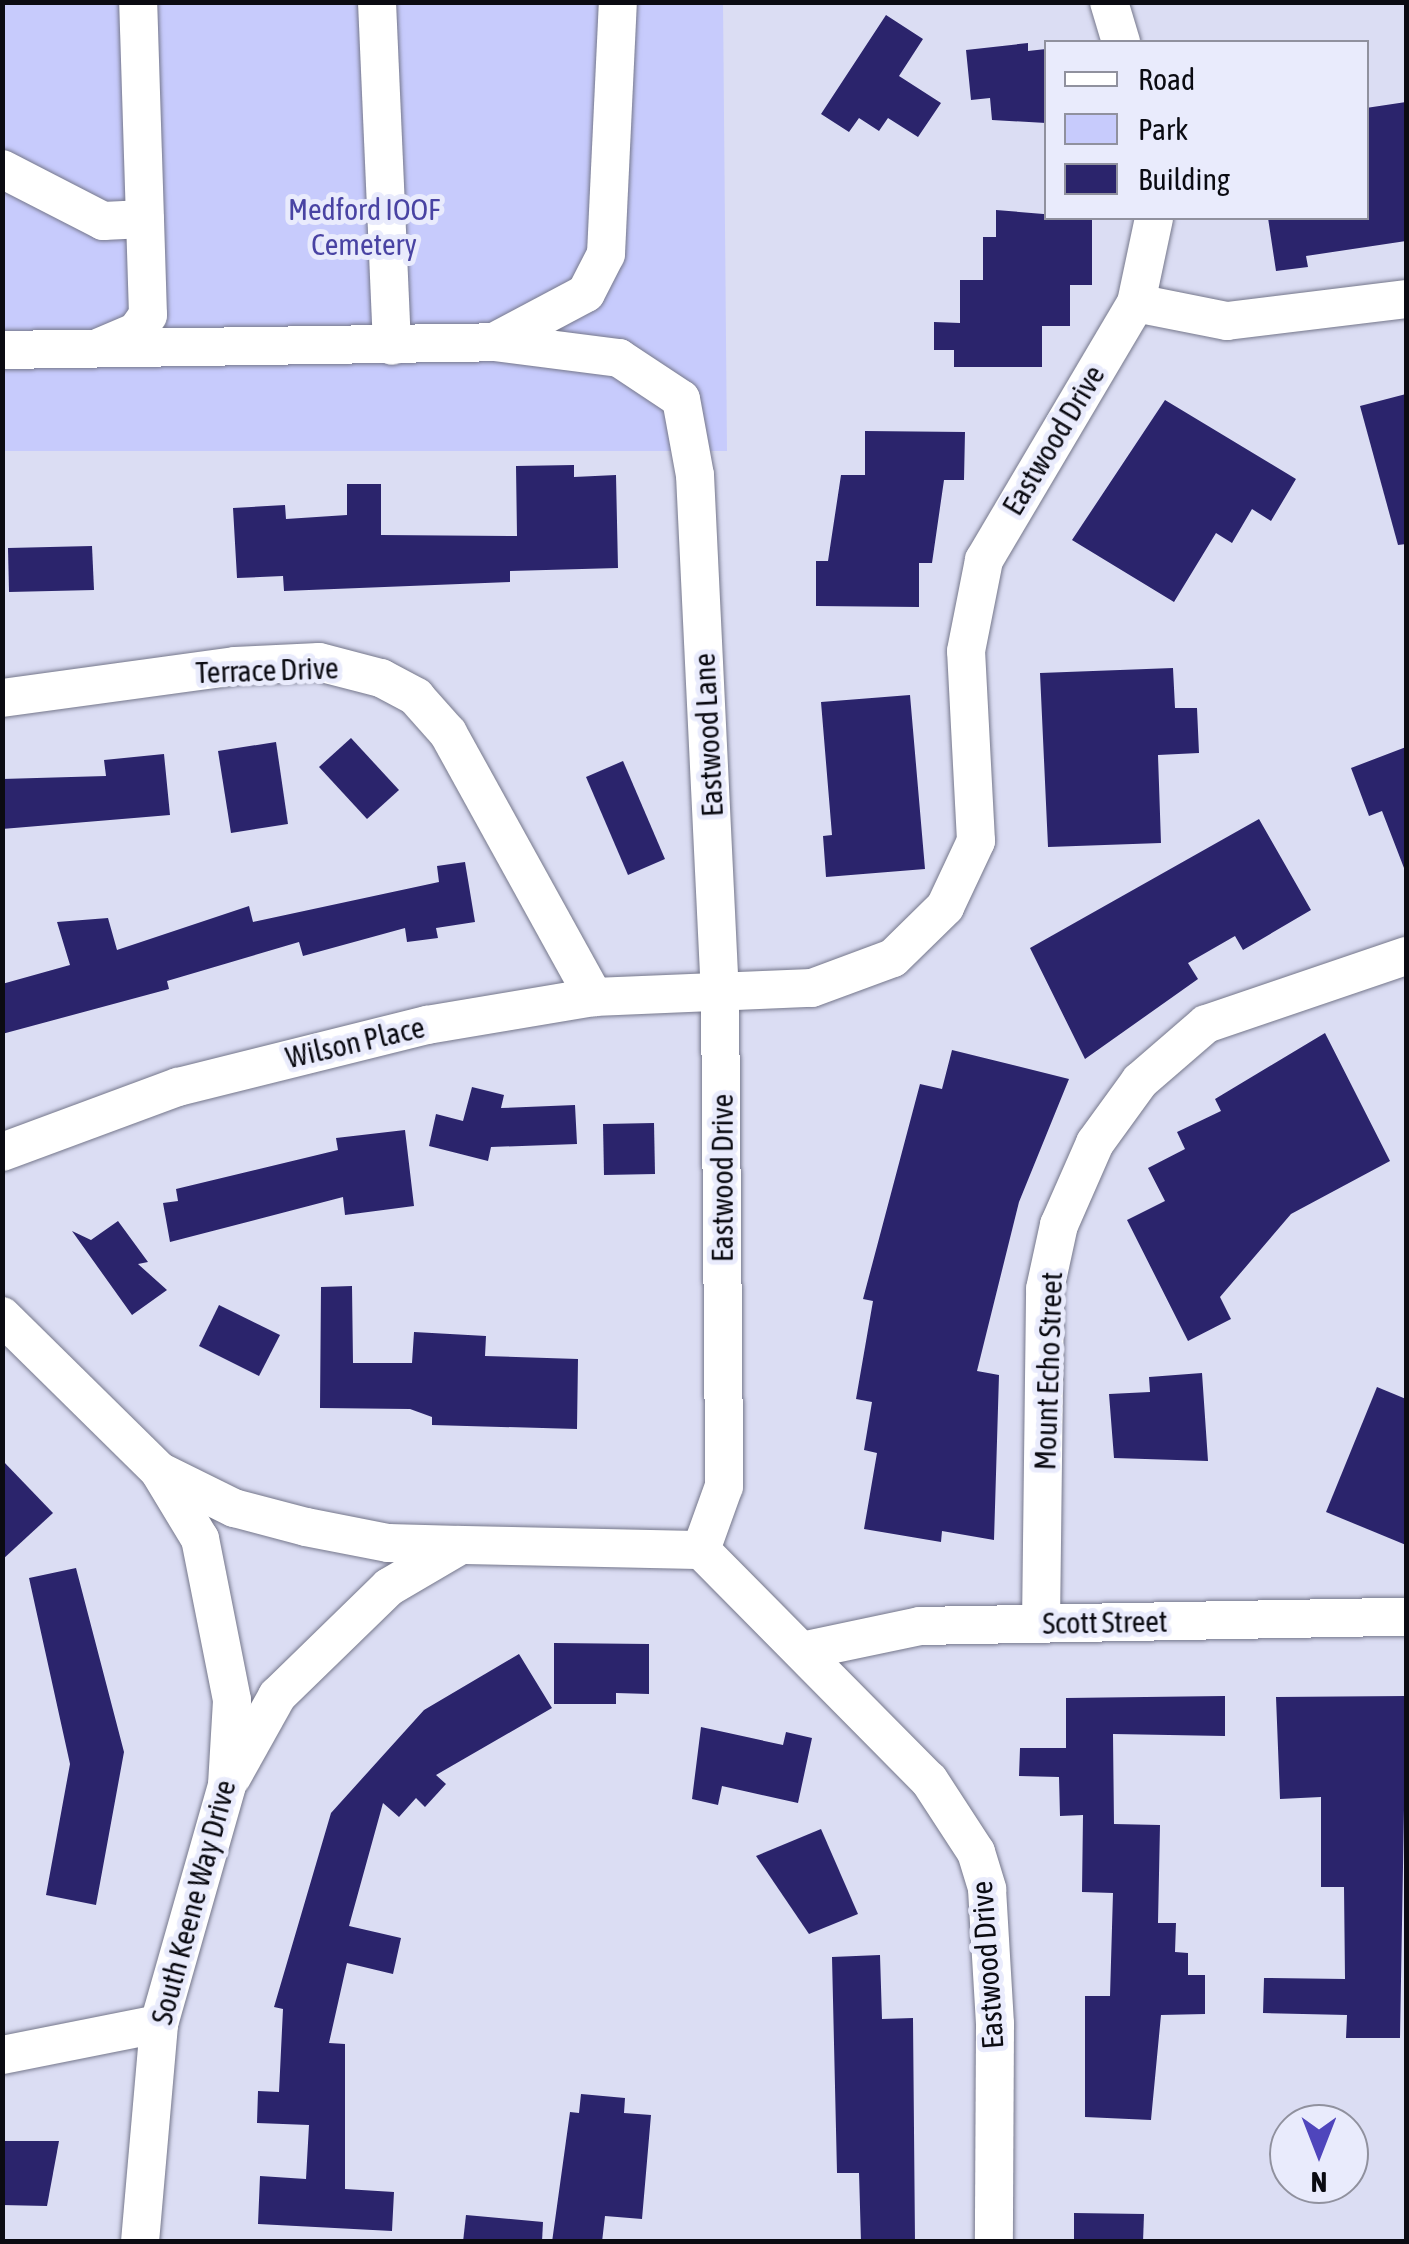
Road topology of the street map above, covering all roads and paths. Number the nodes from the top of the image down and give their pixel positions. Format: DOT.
graph roads {
  1 [pos="138,2"];
  2 [pos="377,2"];
  3 [pos="618,2"];
  4 [pos="1109,2"];
  5 [pos="1120,40"];
  6 [pos="4,171"];
  7 [pos="145,219"];
  8 [pos="1154,220"];
  9 [pos="1406,299"];
  10 [pos="1136,303"];
  11 [pos="494,342"];
  12 [pos="392,346"];
  13 [pos="96,349"];
  14 [pos="2,350"];
  15 [pos="2,698"];
  16 [pos="1404,967"];
  17 [pos="720,996"];
  18 [pos="594,997"];
  19 [pos="2,1152"];
  20 [pos="2,1316"];
  21 [pos="159,1471"];
  22 [pos="462,1544"];
  23 [pos="701,1550"];
  24 [pos="1406,1617"];
  25 [pos="1041,1624"];
  26 [pos="806,1650"];
  27 [pos="227,1786"];
  28 [pos="159,2024"];
  29 [pos="2,2055"];
  30 [pos="140,2242"];
  31 [pos="994,2242"];
  1 -- 7 [label="street"];
  2 -- 12 [label="street"];
  3 -- 11 [label="street"];
  4 -- 5 [label="street"];
  6 -- 7 [label="street"];
  7 -- 13 [label="street"];
  8 -- 10 [label="street, Eastwood Drive"];
  9 -- 10 [label="street"];
  10 -- 17 [label="street, Eastwood Drive"];
  11 -- 12 [label="street, Eastwood Lane"];
  11 -- 17 [label="street, Eastwood Lane"];
  12 -- 13 [label="street, Eastwood Lane"];
  13 -- 14 [label="street, Eastwood Lane"];
  15 -- 18 [label="street, Terrace Drive"];
  16 -- 25 [label="street, Mount Echo Street"];
  17 -- 18 [label="street, Wilson Place"];
  17 -- 23 [label="street, Eastwood Drive"];
  18 -- 19 [label="street, Wilson Place"];
  20 -- 21 [label="street"];
  21 -- 22 [label="street"];
  21 -- 27 [label="street, South Keene Way Drive"];
  22 -- 23 [label="street"];
  22 -- 27 [label="street"];
  23 -- 26 [label="street, Eastwood Drive"];
  24 -- 25 [label="street, Scott Street"];
  25 -- 26 [label="street, Scott Street"];
  26 -- 31 [label="street, Eastwood Drive"];
  27 -- 28 [label="street, South Keene Way Drive"];
  28 -- 29 [label="street"];
  28 -- 30 [label="street, South Keene Way Drive"];
}
